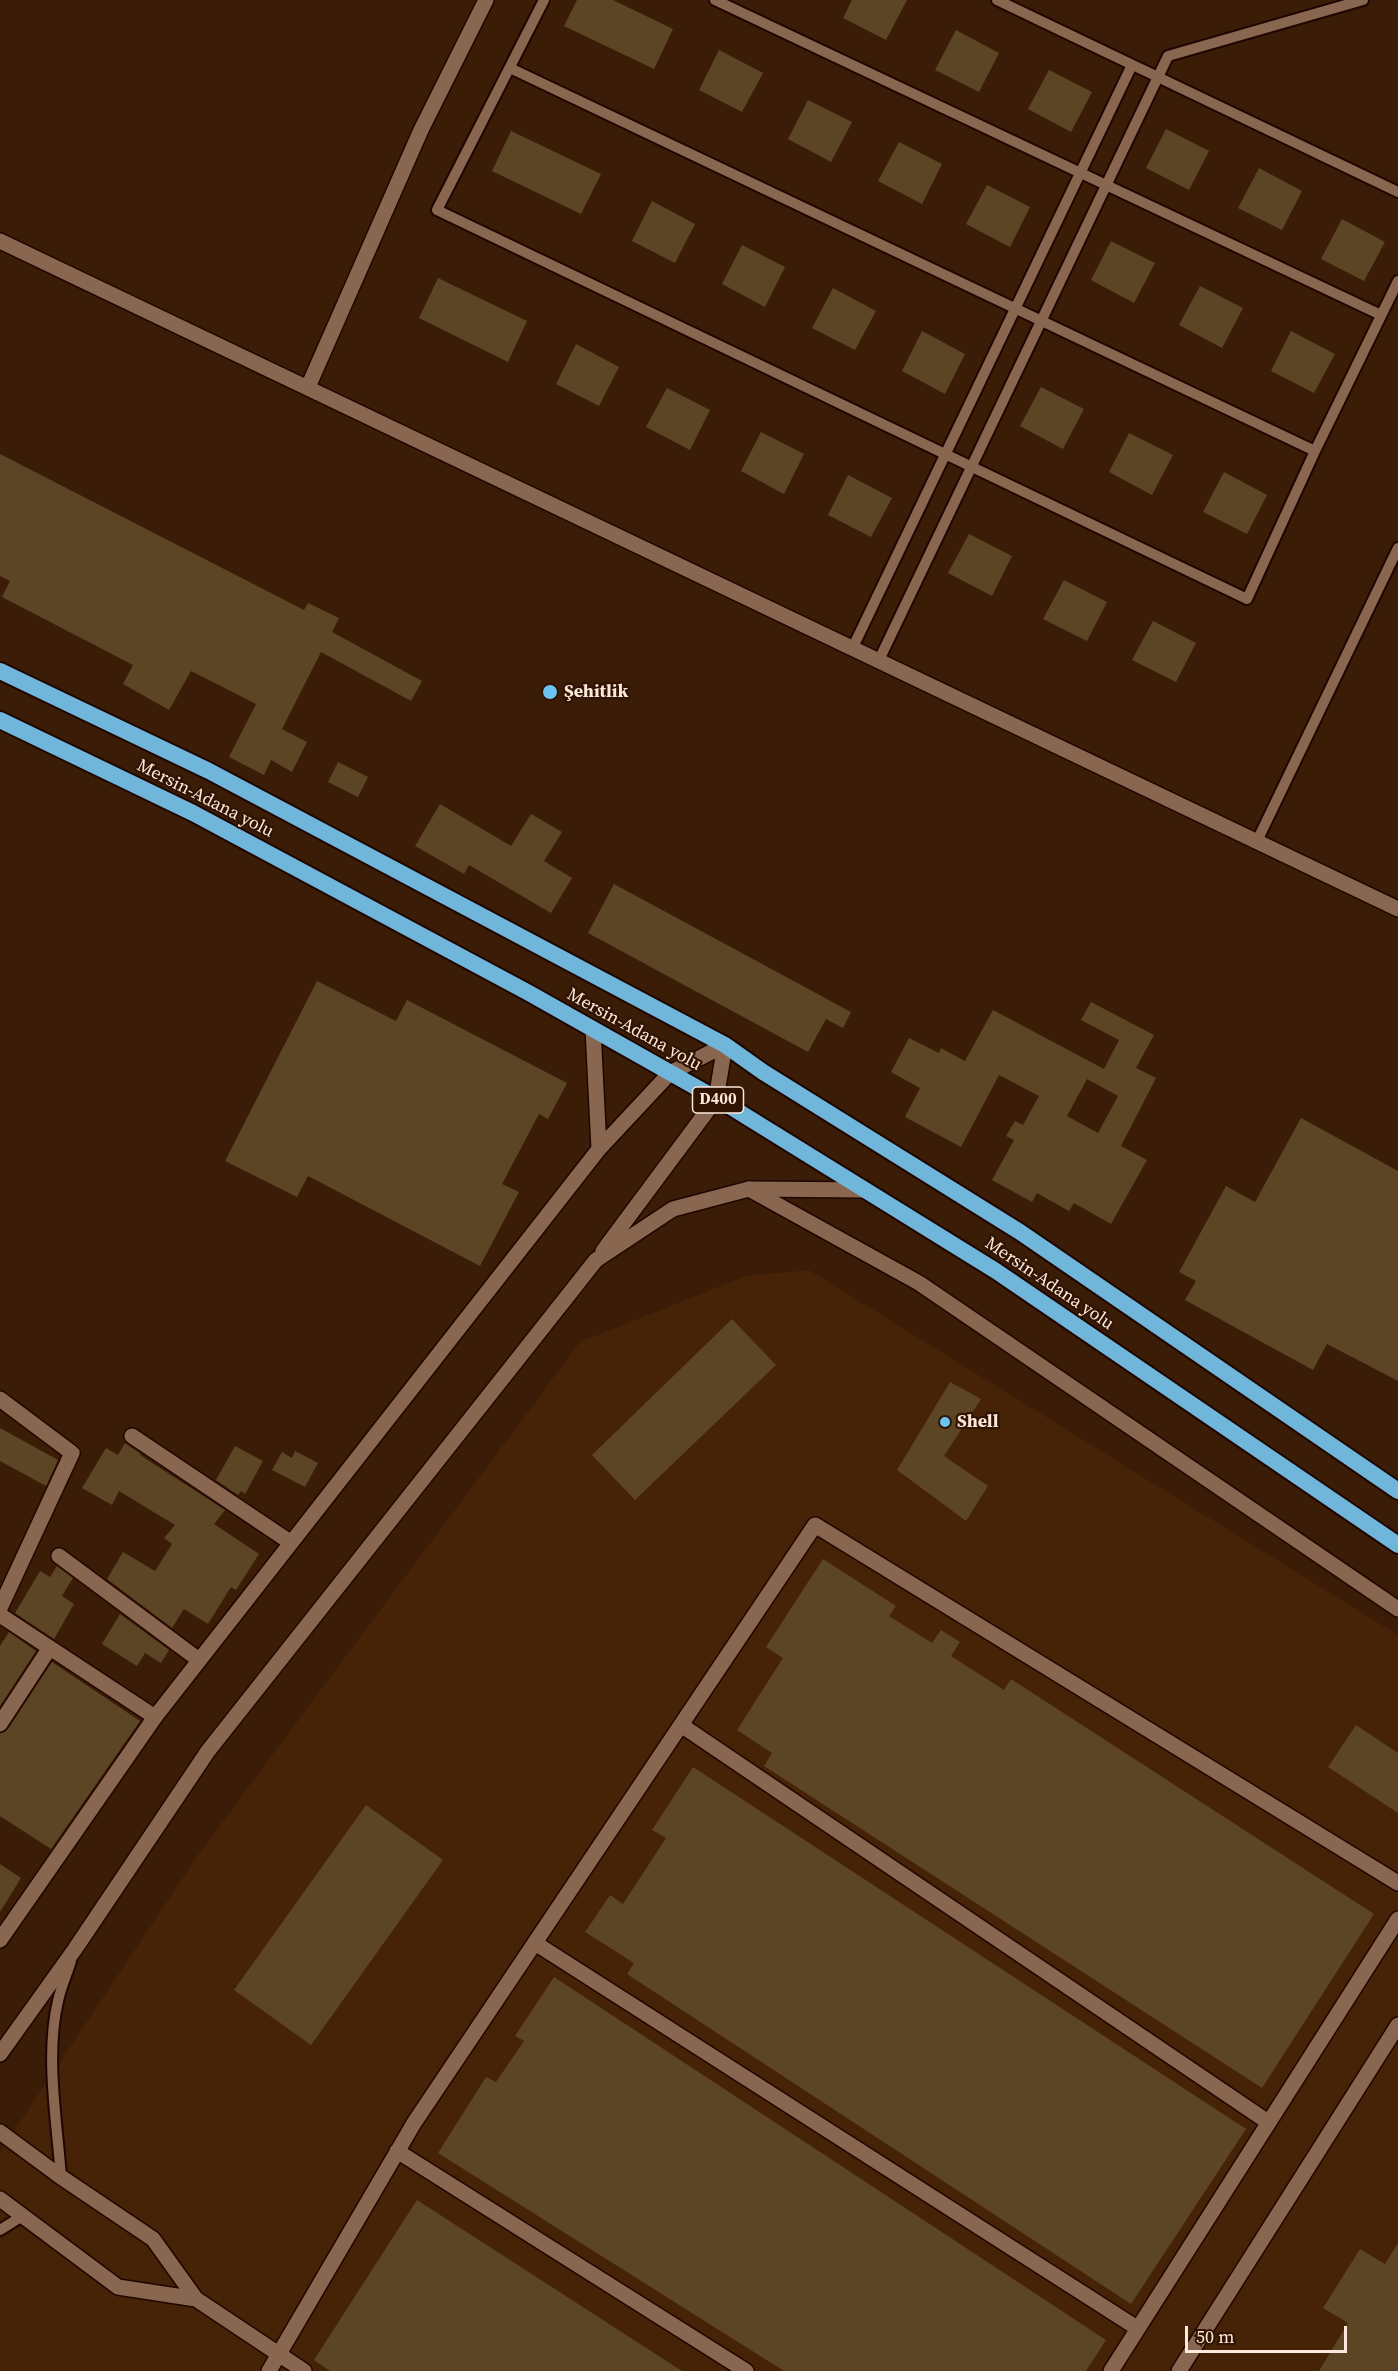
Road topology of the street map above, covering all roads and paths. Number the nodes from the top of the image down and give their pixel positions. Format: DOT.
graph roads {
  1 [pos="486,0"];
  2 [pos="544,0"];
  3 [pos="715,0"];
  4 [pos="998,0"];
  5 [pos="1363,0"];
  6 [pos="1132,65"];
  7 [pos="510,68"];
  8 [pos="1158,78"];
  9 [pos="1080,173"];
  10 [pos="1107,185"];
  11 [pos="1398,192"];
  12 [pos="0,241"];
  13 [pos="1398,282"];
  14 [pos="1015,309"];
  15 [pos="1381,315"];
  16 [pos="1041,320"];
  17 [pos="308,387"];
  18 [pos="1315,451"];
  19 [pos="945,453"];
  20 [pos="971,466"];
  21 [pos="1398,548"];
  22 [pos="853,647"];
  23 [pos="879,660"];
  24 [pos="0,671"];
  25 [pos="0,720"];
  26 [pos="1257,841"];
  27 [pos="1398,909"];
  28 [pos="593,1029"];
  29 [pos="725,1045"];
  30 [pos="670,1073"];
  31 [pos="716,1099"];
  32 [pos="599,1149"];
  33 [pos="749,1189"];
  34 [pos="864,1190"];
  35 [pos="596,1260"];
  36 [pos="0,1399"];
  37 [pos="132,1436"];
  38 [pos="1398,1491"];
  39 [pos="291,1542"];
  40 [pos="1398,1545"];
  41 [pos="59,1556"];
  42 [pos="0,1608"];
  43 [pos="1398,1609"];
  44 [pos="0,1616"];
  45 [pos="49,1649"];
  46 [pos="199,1660"];
  47 [pos="155,1717"];
  48 [pos="0,1724"];
  49 [pos="681,1725"];
  50 [pos="1398,1883"];
  51 [pos="1398,1919"];
  52 [pos="0,1940"];
  53 [pos="535,1943"];
  54 [pos="75,1948"];
  55 [pos="1398,2025"];
  56 [pos="0,2054"];
  57 [pos="1268,2122"];
  58 [pos="0,2132"];
  59 [pos="397,2151"];
  60 [pos="61,2177"];
  61 [pos="0,2199"];
  62 [pos="24,2215"];
  63 [pos="0,2229"];
  64 [pos="196,2299"];
  65 [pos="1137,2328"];
  66 [pos="279,2355"];
  67 [pos="269,2371"];
  68 [pos="303,2371"];
  69 [pos="746,2371"];
  70 [pos="1110,2371"];
  71 [pos="1179,2371"];
  1 -- 17 [label="street"];
  2 -- 7 [label="lane"];
  3 -- 9 [label="lane"];
  4 -- 6 [label="lane"];
  5 -- 8 [label="lane"];
  6 -- 8 [label="lane"];
  6 -- 9 [label="lane"];
  7 -- 14 [label="lane"];
  7 -- 19 [label="lane"];
  8 -- 10 [label="lane"];
  8 -- 11 [label="lane"];
  9 -- 10 [label="lane"];
  9 -- 14 [label="lane"];
  10 -- 15 [label="lane"];
  10 -- 16 [label="lane"];
  12 -- 17 [label="street"];
  13 -- 15 [label="lane"];
  14 -- 16 [label="lane"];
  14 -- 19 [label="lane"];
  15 -- 18 [label="lane"];
  16 -- 18 [label="lane"];
  16 -- 20 [label="lane"];
  17 -- 22 [label="street"];
  18 -- 20 [label="lane"];
  19 -- 20 [label="lane"];
  19 -- 22 [label="lane"];
  20 -- 23 [label="lane"];
  21 -- 26 [label="lane"];
  22 -- 23 [label="street"];
  23 -- 26 [label="street"];
  24 -- 29 [label="highway, Mersin-Adana yolu / D400"];
  25 -- 28 [label="highway, Mersin-Adana yolu / D400"];
  26 -- 27 [label="street"];
  28 -- 30 [label="highway, Mersin-Adana yolu / D400"];
  28 -- 32 [label="street"];
  29 -- 30 [label="street"];
  29 -- 31 [label="street"];
  29 -- 38 [label="highway, Mersin-Adana yolu / D400"];
  30 -- 31 [label="highway, Mersin-Adana yolu / D400"];
  30 -- 32 [label="street"];
  31 -- 34 [label="highway, Mersin-Adana yolu / D400"];
  31 -- 35 [label="street"];
  32 -- 39 [label="street"];
  33 -- 34 [label="street"];
  33 -- 35 [label="street"];
  33 -- 43 [label="street"];
  34 -- 40 [label="highway, Mersin-Adana yolu / D400"];
  35 -- 54 [label="street"];
  36 -- 42 [label="street"];
  37 -- 39 [label="street"];
  39 -- 46 [label="street"];
  41 -- 46 [label="street"];
  44 -- 45 [label="street"];
  45 -- 47 [label="street"];
  45 -- 48 [label="street"];
  46 -- 47 [label="street"];
  47 -- 52 [label="street"];
  49 -- 50 [label="street"];
  49 -- 53 [label="street"];
  49 -- 57 [label="street"];
  51 -- 57 [label="street"];
  53 -- 59 [label="street"];
  53 -- 65 [label="street"];
  54 -- 56 [label="street"];
  54 -- 60 [label="lane"];
  55 -- 71 [label="street"];
  57 -- 65 [label="street"];
  58 -- 60 [label="street"];
  59 -- 66 [label="street"];
  59 -- 69 [label="street"];
  60 -- 64 [label="street"];
  61 -- 62 [label="street"];
  62 -- 63 [label="lane"];
  62 -- 64 [label="street"];
  64 -- 66 [label="street"];
  65 -- 70 [label="street"];
  66 -- 67 [label="street"];
  66 -- 68 [label="street"];
}
